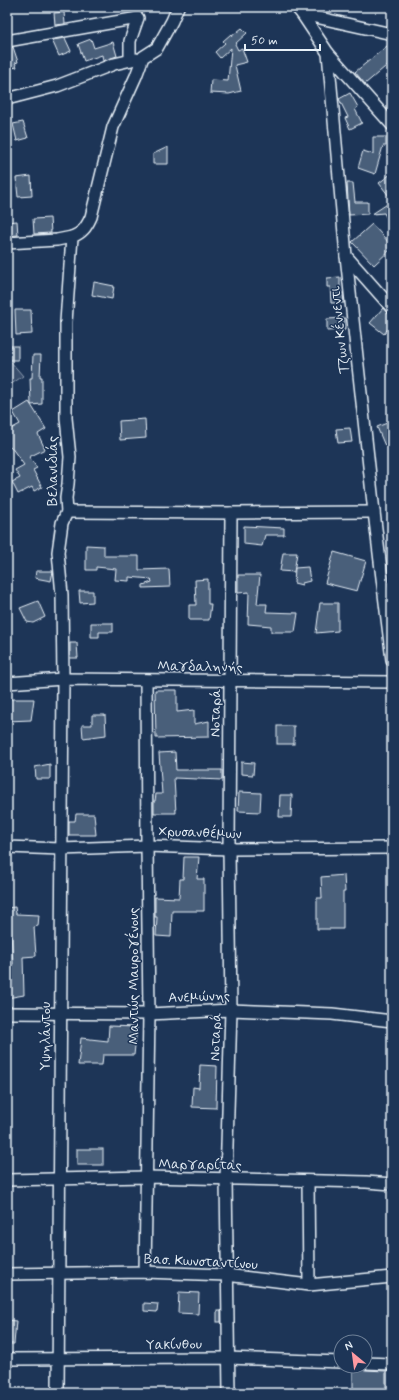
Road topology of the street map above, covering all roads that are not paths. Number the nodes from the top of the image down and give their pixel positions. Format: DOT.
graph roads {
  1 [pos="178,7"];
  2 [pos="299,11"];
  3 [pos="392,34"];
  4 [pos="7,41"];
  5 [pos="328,53"];
  6 [pos="143,57"];
  7 [pos="130,60"];
  8 [pos="7,99"];
  9 [pos="392,125"];
  10 [pos="72,237"];
  11 [pos="7,243"];
  12 [pos="346,256"];
  13 [pos="392,308"];
  14 [pos="67,512"];
  15 [pos="374,512"];
  16 [pos="231,513"];
  17 [pos="392,660"];
  18 [pos="62,679"];
  19 [pos="146,680"];
  20 [pos="230,681"];
  21 [pos="392,682"];
  22 [pos="7,683"];
  23 [pos="146,846"];
  24 [pos="7,847"];
  25 [pos="392,848"];
  26 [pos="62,849"];
  27 [pos="229,849"];
  28 [pos="231,1010"];
  29 [pos="7,1013"];
  30 [pos="60,1014"];
  31 [pos="149,1014"];
  32 [pos="392,1021"];
  33 [pos="146,1177"];
  34 [pos="59,1179"];
  35 [pos="226,1179"];
  36 [pos="7,1180"];
  37 [pos="308,1181"];
  38 [pos="392,1184"];
  39 [pos="145,1272"];
  40 [pos="59,1273"];
  41 [pos="7,1274"];
  42 [pos="226,1275"];
  43 [pos="392,1277"];
  44 [pos="309,1285"];
  45 [pos="228,1358"];
  46 [pos="7,1359"];
  47 [pos="58,1360"];
  48 [pos="333,1362"];
  49 [pos="373,1363"];
  50 [pos="392,1364"];
  51 [pos="58,1393"];
  52 [pos="229,1393"];
  1 -- 6 [label="street"];
  2 -- 3 [label="street"];
  2 -- 5 [label="street, Τζων Κέννεντι"];
  4 -- 7 [label="street"];
  5 -- 9 [label="street"];
  5 -- 12 [label="street, Τζων Κέννεντι"];
  6 -- 7 [label="street"];
  6 -- 10 [label="street"];
  7 -- 8 [label="street"];
  10 -- 11 [label="street"];
  10 -- 14 [label="street, Βελανιδιάς"];
  12 -- 13 [label="street"];
  12 -- 15 [label="street, Τζων Κέννεντι"];
  14 -- 16 [label="street"];
  14 -- 18 [label="street, Βελανιδιάς"];
  15 -- 16 [label="street"];
  15 -- 17 [label="street, Τζων Κέννεντι"];
  16 -- 20 [label="street, Νοταρά"];
  18 -- 19 [label="street, Μαγδαληνής"];
  18 -- 22 [label="street, Μαγδαληνής"];
  18 -- 26 [label="street, Υψηλάντου"];
  19 -- 20 [label="street, Μαγδαληνής"];
  19 -- 23 [label="street, Μαντώς Μαυρογένους"];
  20 -- 21 [label="street, Μαγδαληνής"];
  20 -- 27 [label="street, Νοταρά"];
  23 -- 26 [label="street, Χρυσανθέμων"];
  23 -- 27 [label="street, Χρυσανθέμων"];
  23 -- 31 [label="street, Μαντώς Μαυρογένους"];
  24 -- 26 [label="street, Χρυσανθέμων"];
  25 -- 27 [label="street, Χρυσανθέμων"];
  26 -- 30 [label="street, Υψηλάντου"];
  27 -- 28 [label="street, Νοταρά"];
  28 -- 31 [label="street, Ανεμώνης"];
  28 -- 32 [label="street, Ανεμώνης"];
  28 -- 35 [label="street, Νοταρά"];
  29 -- 30 [label="street, Ανεμώνης"];
  30 -- 31 [label="street, Ανεμώνης"];
  30 -- 34 [label="street, Υψηλάντου"];
  31 -- 33 [label="street, Μαντώς Μαυρογένους"];
  33 -- 34 [label="street, Μαργαρίτας"];
  33 -- 35 [label="street, Μαργαρίτας"];
  33 -- 39 [label="street, Μαντώς Μαυρογένους"];
  34 -- 36 [label="street, Μαργαρίτας"];
  34 -- 40 [label="street, Υψηλάντου"];
  35 -- 37 [label="street, Μαργαρίτας"];
  35 -- 42 [label="street, Νοταρά"];
  37 -- 38 [label="street, Μαργαρίτας"];
  37 -- 44 [label="street"];
  39 -- 40 [label="street, Βασ. Κωνσταντίνου"];
  39 -- 42 [label="street, Βασ. Κωνσταντίνου"];
  40 -- 41 [label="street, Βασ. Κωνσταντίνου"];
  40 -- 47 [label="street, Υψηλάντου"];
  42 -- 44 [label="street, Βασ. Κωνσταντίνου"];
  42 -- 45 [label="street, Νοταρά"];
  43 -- 44 [label="street, Βασ. Κωνσταντίνου"];
  45 -- 47 [label="street, Υακίνθου"];
  45 -- 48 [label="street, Υακίνθου"];
  45 -- 52 [label="street, Νοταρά"];
  46 -- 47 [label="street, Υακίνθου"];
  47 -- 51 [label="street, Υψηλάντου"];
  49 -- 50 [label="street"];
}
